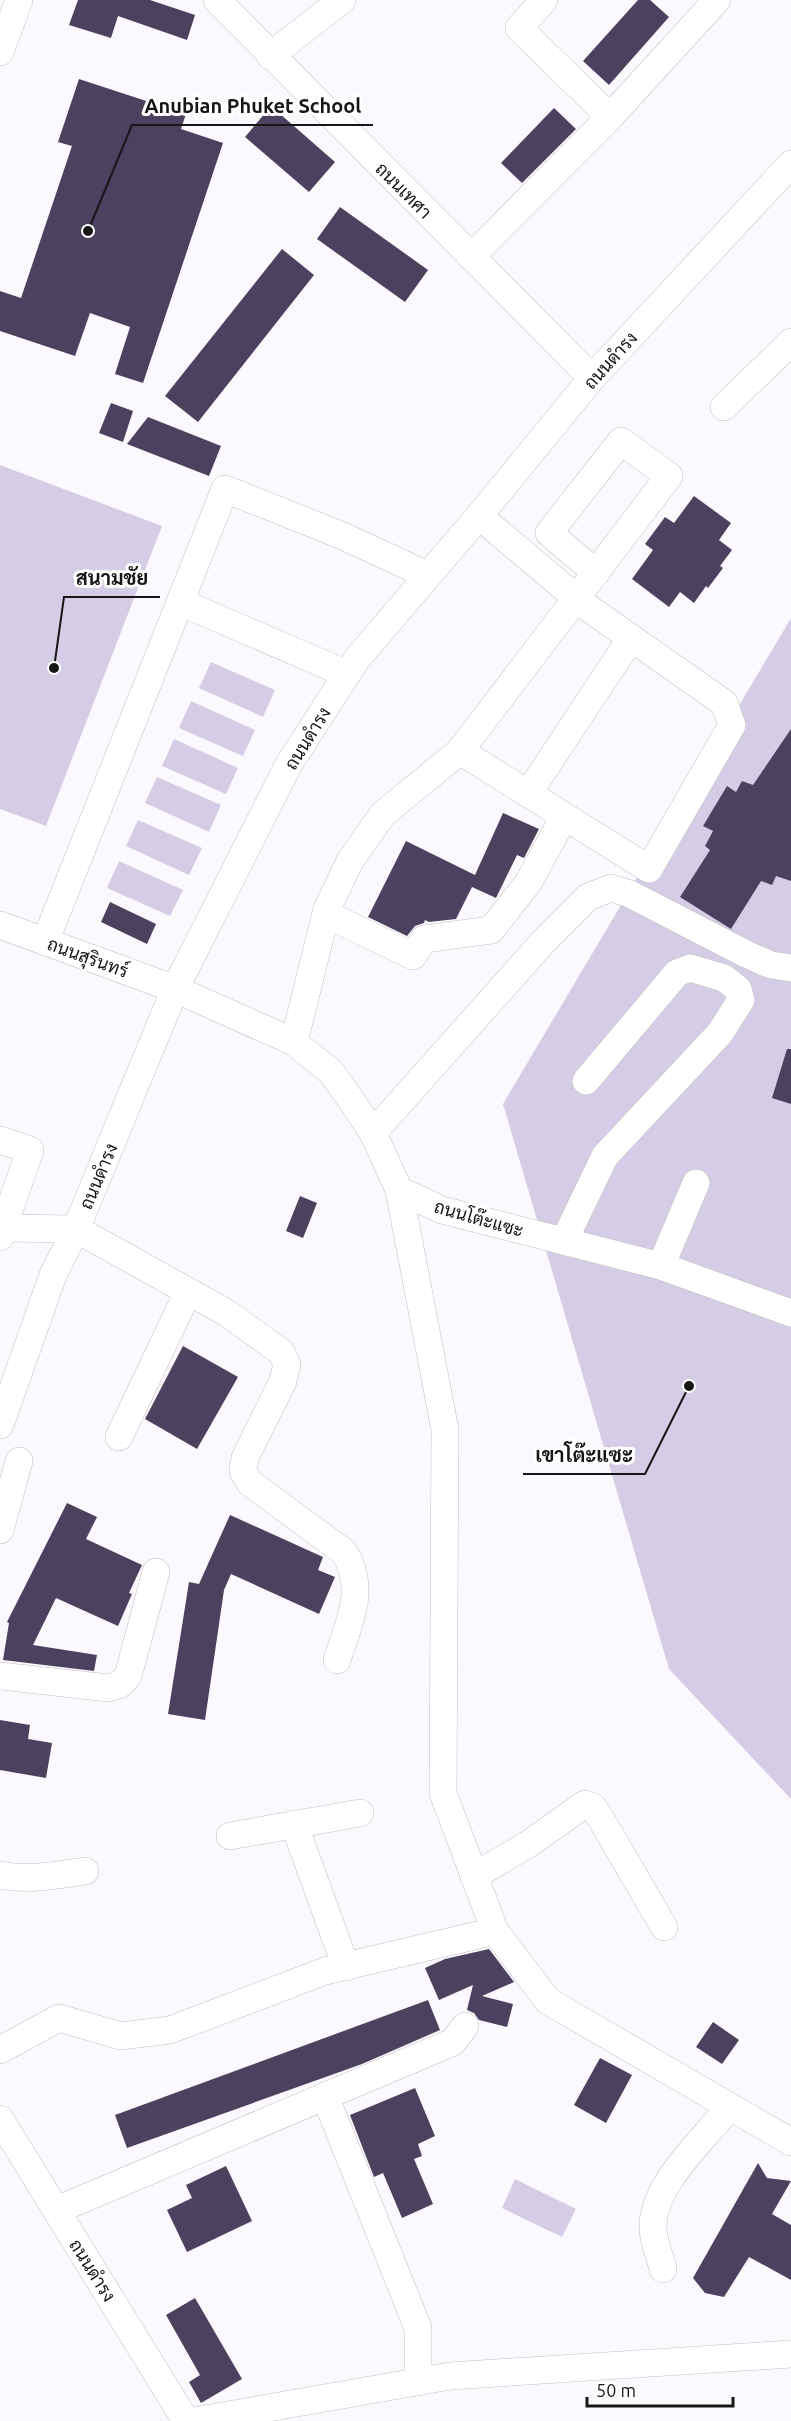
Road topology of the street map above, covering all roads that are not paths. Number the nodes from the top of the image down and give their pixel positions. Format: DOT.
graph roads {
  1 [pos="19,0"];
  2 [pos="217,0"];
  3 [pos="342,0"];
  4 [pos="543,0"];
  5 [pos="717,0"];
  6 [pos="0,52"];
  7 [pos="270,56"];
  8 [pos="610,117"];
  9 [pos="791,164"];
  10 [pos="471,257"];
  11 [pos="791,342"];
  12 [pos="592,378"];
  13 [pos="724,407"];
  14 [pos="479,516"];
  15 [pos="596,573"];
  16 [pos="426,575"];
  17 [pos="578,599"];
  18 [pos="180,602"];
  19 [pos="631,638"];
  20 [pos="347,674"];
  21 [pos="460,751"];
  22 [pos="528,794"];
  23 [pos="564,817"];
  24 [pos="326,914"];
  25 [pos="0,925"];
  26 [pos="45,942"];
  27 [pos="791,968"];
  28 [pos="176,989"];
  29 [pos="294,1042"];
  30 [pos="586,1081"];
  31 [pos="373,1134"];
  32 [pos="0,1140"];
  33 [pos="696,1183"];
  34 [pos="399,1190"];
  35 [pos="76,1229"];
  36 [pos="2,1233"];
  37 [pos="564,1241"];
  38 [pos="661,1266"];
  39 [pos="188,1292"];
  40 [pos="791,1313"];
  41 [pos="0,1425"];
  42 [pos="118,1437"];
  43 [pos="19,1461"];
  44 [pos="0,1530"];
  45 [pos="156,1572"];
  46 [pos="337,1660"];
  47 [pos="0,1676"];
  48 [pos="360,1813"];
  49 [pos="294,1824"];
  50 [pos="230,1836"];
  51 [pos="85,1871"];
  52 [pos="0,1875"];
  53 [pos="474,1876"];
  54 [pos="664,1927"];
  55 [pos="495,1931"];
  56 [pos="346,1967"];
  57 [pos="465,2026"];
  58 [pos="0,2050"];
  59 [pos="325,2096"];
  60 [pos="729,2107"];
  61 [pos="0,2119"];
  62 [pos="791,2142"];
  63 [pos="57,2210"];
  64 [pos="663,2269"];
  65 [pos="791,2354"];
  66 [pos="417,2382"];
  67 [pos="186,2421"];
  68 [pos="194,2421"];
  1 -- 6 [label="street"];
  2 -- 7 [label="street, ถนนเทศา"];
  3 -- 7 [label="street"];
  4 -- 8 [label="street"];
  5 -- 8 [label="street"];
  7 -- 10 [label="street, ถนนเทศา"];
  8 -- 10 [label="street"];
  9 -- 12 [label="street, ถนนดำรง"];
  10 -- 12 [label="street, ถนนเทศา"];
  11 -- 13 [label="street"];
  12 -- 14 [label="street, ถนนดำรง"];
  14 -- 16 [label="street, ถนนดำรง"];
  14 -- 17 [label="street"];
  15 -- 15 [label="street"];
  15 -- 17 [label="street"];
  16 -- 18 [label="street"];
  16 -- 20 [label="street, ถนนดำรง"];
  17 -- 19 [label="street"];
  17 -- 21 [label="street"];
  18 -- 20 [label="street"];
  18 -- 26 [label="street"];
  19 -- 22 [label="street"];
  19 -- 23 [label="street"];
  20 -- 28 [label="street, ถนนดำรง"];
  21 -- 22 [label="street"];
  21 -- 24 [label="street"];
  22 -- 23 [label="street"];
  23 -- 24 [label="street"];
  24 -- 29 [label="street"];
  25 -- 26 [label="street, ถนนสุรินทร์"];
  26 -- 28 [label="street, ถนนสุรินทร์"];
  27 -- 31 [label="street"];
  28 -- 29 [label="street"];
  28 -- 35 [label="street, ถนนดำรง"];
  29 -- 31 [label="street"];
  30 -- 37 [label="street"];
  31 -- 34 [label="street"];
  32 -- 36 [label="street"];
  33 -- 38 [label="street"];
  34 -- 37 [label="street, ถนนโต๊ะแซะ"];
  34 -- 53 [label="street"];
  35 -- 36 [label="street"];
  35 -- 39 [label="street"];
  35 -- 41 [label="street, ถนนดำรง"];
  37 -- 38 [label="street, ถนนโต๊ะแซะ"];
  38 -- 40 [label="street, ถนนโต๊ะแซะ"];
  39 -- 42 [label="street"];
  39 -- 46 [label="street"];
  43 -- 44 [label="street"];
  45 -- 47 [label="street"];
  48 -- 49 [label="street"];
  49 -- 50 [label="street"];
  49 -- 56 [label="street"];
  51 -- 52 [label="street"];
  53 -- 54 [label="street"];
  53 -- 55 [label="street"];
  55 -- 56 [label="street"];
  55 -- 60 [label="street"];
  56 -- 58 [label="street"];
  57 -- 59 [label="street"];
  59 -- 63 [label="street"];
  59 -- 66 [label="street"];
  60 -- 62 [label="street"];
  60 -- 64 [label="street"];
  61 -- 63 [label="street, ถนนดำรง"];
  63 -- 67 [label="street, ถนนดำรง"];
  65 -- 66 [label="street"];
  66 -- 68 [label="street"];
}
